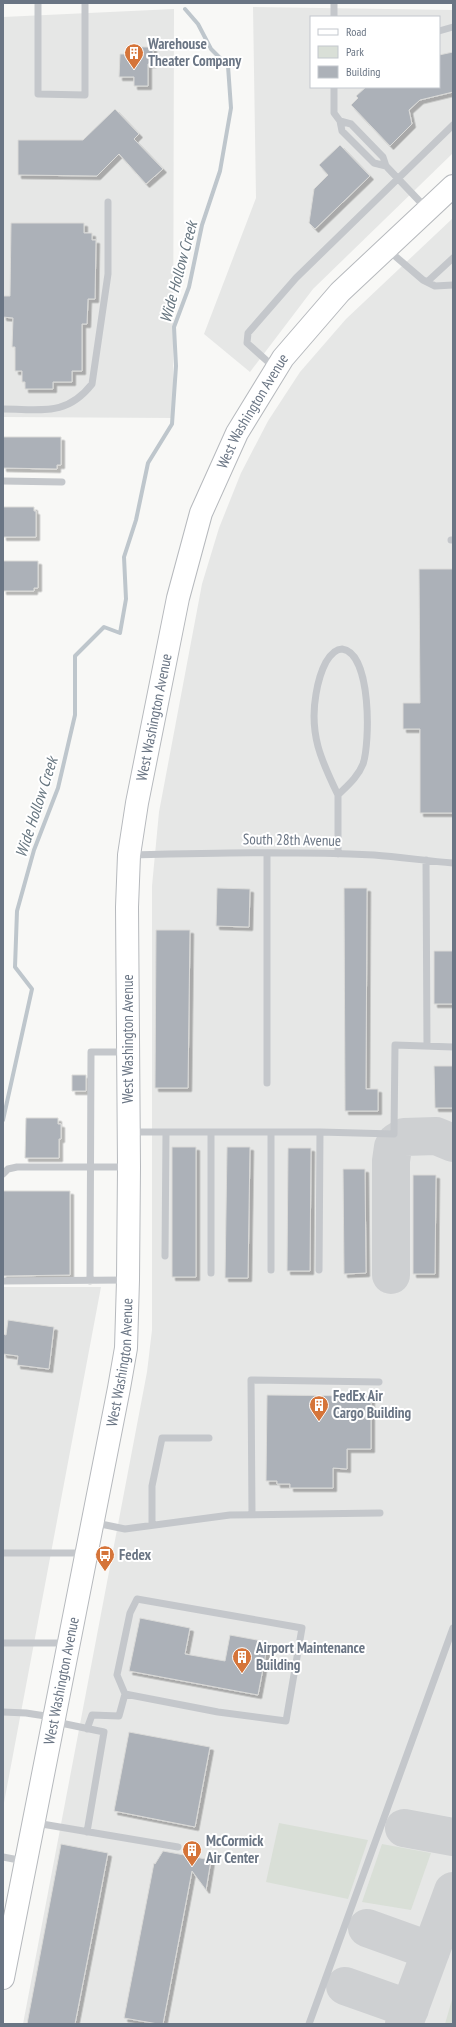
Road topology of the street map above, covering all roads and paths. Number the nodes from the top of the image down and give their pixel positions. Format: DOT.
graph roads {
  1 [pos="38,3"];
  2 [pos="86,3"];
  3 [pos="334,3"];
  4 [pos="334,16"];
  5 [pos="453,27"];
  6 [pos="440,31"];
  7 [pos="334,88"];
  8 [pos="340,121"];
  9 [pos="453,125"];
  10 [pos="386,166"];
  11 [pos="398,179"];
  12 [pos="453,186"];
  13 [pos="108,202"];
  14 [pos="428,210"];
  15 [pos="387,248"];
  16 [pos="453,258"];
  17 [pos="427,282"];
  18 [pos="453,285"];
  19 [pos="277,369"];
  20 [pos="3,408"];
  21 [pos="3,481"];
  22 [pos="62,482"];
  23 [pos="338,795"];
  24 [pos="267,853"];
  25 [pos="338,854"];
  26 [pos="129,855"];
  27 [pos="426,860"];
  28 [pos="453,863"];
  29 [pos="427,1046"];
  30 [pos="453,1047"];
  31 [pos="128,1052"];
  32 [pos="267,1083"];
  33 [pos="129,1132"];
  34 [pos="166,1132"];
  35 [pos="212,1132"];
  36 [pos="271,1132"];
  37 [pos="320,1132"];
  38 [pos="90,1167"];
  39 [pos="129,1167"];
  40 [pos="3,1174"];
  41 [pos="165,1256"];
  42 [pos="271,1270"];
  43 [pos="319,1270"];
  44 [pos="211,1273"];
  45 [pos="128,1280"];
  46 [pos="3,1281"];
  47 [pos="90,1281"];
  48 [pos="379,1382"];
  49 [pos="209,1438"];
  50 [pos="380,1513"];
  51 [pos="252,1514"];
  52 [pos="93,1523"];
  53 [pos="152,1525"];
  54 [pos="3,1553"];
  55 [pos="87,1553"];
  56 [pos="453,1628"];
  57 [pos="3,1643"];
  58 [pos="69,1643"];
  59 [pos="124,1694"];
  60 [pos="3,1712"];
  61 [pos="54,1720"];
  62 [pos="87,1729"];
  63 [pos="34,1823"];
  64 [pos="87,1832"];
  65 [pos="178,1847"];
  66 [pos="3,1857"];
  67 [pos="26,1861"];
  68 [pos="3,1978"];
  69 [pos="309,2024"];
  1 -- 2 [label="lane"];
  3 -- 4 [label="lane"];
  5 -- 6 [label="lane"];
  7 -- 8 [label="lane"];
  8 -- 10 [label="lane"];
  8 -- 10 [label="lane"];
  9 -- 11 [label="lane"];
  10 -- 11 [label="lane"];
  11 -- 14 [label="lane"];
  11 -- 19 [label="lane"];
  12 -- 14 [label="main road, West Washington Avenue"];
  13 -- 20 [label="lane"];
  14 -- 15 [label="main road, West Washington Avenue"];
  15 -- 17 [label="lane"];
  15 -- 19 [label="main road, West Washington Avenue"];
  16 -- 17 [label="lane"];
  17 -- 18 [label="lane"];
  19 -- 26 [label="main road, West Washington Avenue"];
  21 -- 22 [label="lane"];
  23 -- 23 [label="lane"];
  23 -- 25 [label="lane"];
  24 -- 25 [label="lane, South 28th Avenue"];
  24 -- 26 [label="lane, South 28th Avenue"];
  24 -- 32 [label="lane"];
  25 -- 27 [label="lane, South 28th Avenue"];
  26 -- 31 [label="main road, West Washington Avenue"];
  27 -- 28 [label="lane, South 28th Avenue"];
  27 -- 29 [label="lane"];
  29 -- 30 [label="lane"];
  29 -- 37 [label="lane"];
  31 -- 33 [label="main road, West Washington Avenue"];
  31 -- 38 [label="lane"];
  33 -- 34 [label="lane"];
  33 -- 39 [label="main road, West Washington Avenue"];
  34 -- 35 [label="lane"];
  34 -- 41 [label="lane"];
  35 -- 36 [label="lane"];
  35 -- 44 [label="lane"];
  36 -- 37 [label="lane"];
  36 -- 42 [label="lane"];
  37 -- 43 [label="lane"];
  38 -- 39 [label="lane"];
  38 -- 40 [label="lane"];
  38 -- 47 [label="lane"];
  39 -- 45 [label="main road, West Washington Avenue"];
  45 -- 47 [label="lane"];
  45 -- 52 [label="main road, West Washington Avenue"];
  46 -- 47 [label="lane"];
  48 -- 51 [label="lane"];
  49 -- 53 [label="lane"];
  50 -- 51 [label="lane"];
  51 -- 53 [label="lane"];
  52 -- 53 [label="lane"];
  52 -- 55 [label="main road, West Washington Avenue"];
  54 -- 55 [label="lane"];
  55 -- 58 [label="main road, West Washington Avenue"];
  56 -- 69 [label="lane"];
  57 -- 58 [label="lane"];
  58 -- 61 [label="main road, West Washington Avenue"];
  59 -- 59 [label="lane"];
  59 -- 62 [label="lane"];
  60 -- 61 [label="lane"];
  61 -- 62 [label="lane"];
  61 -- 63 [label="main road, West Washington Avenue"];
  62 -- 64 [label="lane"];
  63 -- 64 [label="lane"];
  63 -- 67 [label="main road, West Washington Avenue"];
  64 -- 65 [label="lane"];
  66 -- 67 [label="lane"];
  67 -- 68 [label="main road, West Washington Avenue"];
}
